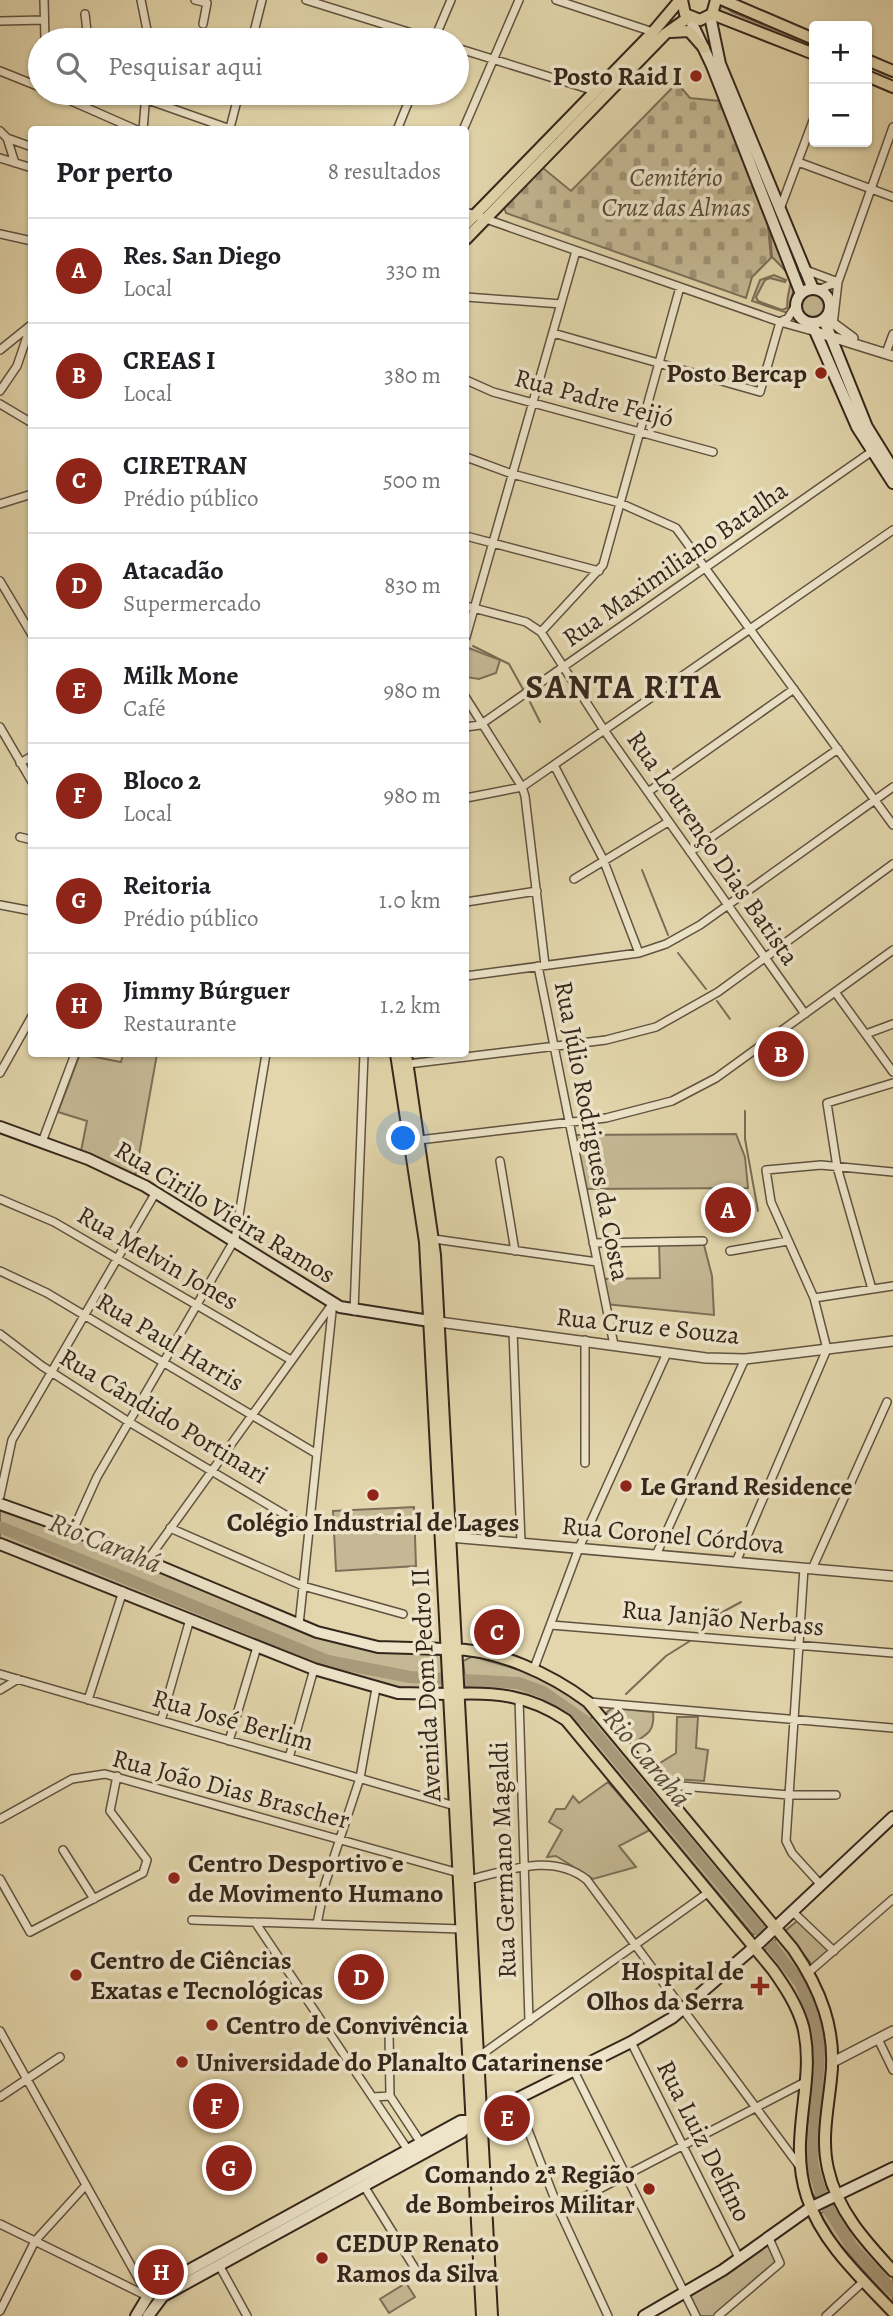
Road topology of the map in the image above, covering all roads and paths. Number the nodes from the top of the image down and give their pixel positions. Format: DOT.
graph roads {
  1 [pos="44,0"];
  2 [pos="141,0"];
  3 [pos="195,0"];
  4 [pos="262,0"];
  5 [pos="306,0"];
  6 [pos="451,0"];
  7 [pos="519,0"];
  8 [pos="556,0"];
  9 [pos="681,0"];
  10 [pos="716,0"];
  11 [pos="723,0"];
  12 [pos="85,14"];
  13 [pos="711,15"];
  14 [pos="689,17"];
  15 [pos="44,20"];
  16 [pos="1,21"];
  17 [pos="203,24"];
  18 [pos="44,28"];
  19 [pos="86,28"];
  20 [pos="147,28"];
  21 [pos="255,28"];
  22 [pos="396,28"];
  23 [pos="439,28"];
  24 [pos="653,32"];
  25 [pos="665,34"];
  26 [pos="809,36"];
  27 [pos="704,48"];
  28 [pos="469,51"];
  29 [pos="809,52"];
  30 [pos="493,59"];
  31 [pos="872,62"];
  32 [pos="716,65"];
  33 [pos="0,71"];
  34 [pos="893,71"];
  35 [pos="872,78"];
  36 [pos="28,82"];
  37 [pos="893,87"];
  38 [pos="595,91"];
  39 [pos="80,105"];
  40 [pos="144,105"];
  41 [pos="168,105"];
  42 [pos="236,105"];
  43 [pos="407,105"];
  44 [pos="128,126"];
  45 [pos="143,126"];
  46 [pos="223,126"];
  47 [pos="232,126"];
  48 [pos="399,126"];
  49 [pos="465,126"];
  50 [pos="893,127"];
  51 [pos="0,131"];
  52 [pos="809,132"];
  53 [pos="8,138"];
  54 [pos="28,146"];
  55 [pos="0,158"];
  56 [pos="798,162"];
  57 [pos="15,163"];
  58 [pos="28,167"];
  59 [pos="871,189"];
  60 [pos="893,197"];
  61 [pos="779,212"];
  62 [pos="475,215"];
  63 [pos="0,234"];
  64 [pos="28,240"];
  65 [pos="576,251"];
  66 [pos="803,269"];
  67 [pos="838,282"];
  68 [pos="680,287"];
  69 [pos="816,289"];
  70 [pos="801,294"];
  71 [pos="469,297"];
  72 [pos="561,304"];
  73 [pos="795,307"];
  74 [pos="780,322"];
  75 [pos="820,324"];
  76 [pos="28,327"];
  77 [pos="553,333"];
  78 [pos="28,334"];
  79 [pos="893,334"];
  80 [pos="0,350"];
  81 [pos="890,355"];
  82 [pos="659,363"];
  83 [pos="469,381"];
  84 [pos="0,391"];
  85 [pos="533,403"];
  86 [pos="0,404"];
  87 [pos="28,421"];
  88 [pos="640,432"];
  89 [pos="713,452"];
  90 [pos="871,453"];
  91 [pos="469,458"];
  92 [pos="893,469"];
  93 [pos="512,474"];
  94 [pos="893,483"];
  95 [pos="28,495"];
  96 [pos="0,503"];
  97 [pos="620,503"];
  98 [pos="893,530"];
  99 [pos="469,537"];
  100 [pos="492,544"];
  101 [pos="706,567"];
  102 [pos="599,571"];
  103 [pos="0,581"];
  104 [pos="470,607"];
  105 [pos="28,628"];
  106 [pos="750,628"];
  107 [pos="541,632"];
  108 [pos="564,667"];
  109 [pos="794,689"];
  110 [pos="469,704"];
  111 [pos="480,724"];
  112 [pos="469,726"];
  113 [pos="0,727"];
  114 [pos="604,730"];
  115 [pos="838,749"];
  116 [pos="28,758"];
  117 [pos="20,763"];
  118 [pos="554,765"];
  119 [pos="28,776"];
  120 [pos="522,787"];
  121 [pos="893,787"];
  122 [pos="648,792"];
  123 [pos="469,797"];
  124 [pos="875,800"];
  125 [pos="668,822"];
  126 [pos="893,825"];
  127 [pos="20,837"];
  128 [pos="28,839"];
  129 [pos="690,852"];
  130 [pos="603,859"];
  131 [pos="893,864"];
  132 [pos="574,879"];
  133 [pos="537,891"];
  134 [pos="469,902"];
  135 [pos="0,905"];
  136 [pos="727,906"];
  137 [pos="28,910"];
  138 [pos="893,950"];
  139 [pos="639,953"];
  140 [pos="764,958"];
  141 [pos="542,966"];
  142 [pos="469,976"];
  143 [pos="835,992"];
  144 [pos="805,1014"];
  145 [pos="28,1023"];
  146 [pos="893,1024"];
  147 [pos="866,1034"];
  148 [pos="554,1045"];
  149 [pos="469,1053"];
  150 [pos="74,1057"];
  151 [pos="265,1057"];
  152 [pos="364,1057"];
  153 [pos="396,1057"];
  154 [pos="428,1057"];
  155 [pos="407,1059"];
  156 [pos="893,1072"];
  157 [pos="0,1073"];
  158 [pos="893,1083"];
  159 [pos="569,1122"];
  160 [pos="0,1127"];
  161 [pos="419,1140"];
  162 [pos="42,1142"];
  163 [pos="500,1161"];
  164 [pos="837,1167"];
  165 [pos="893,1171"];
  166 [pos="156,1192"];
  167 [pos="0,1199"];
  168 [pos="235,1239"];
  169 [pos="434,1239"];
  170 [pos="703,1241"];
  171 [pos="788,1241"];
  172 [pos="593,1243"];
  173 [pos="515,1251"];
  174 [pos="730,1251"];
  175 [pos="117,1258"];
  176 [pos="597,1262"];
  177 [pos="0,1271"];
  178 [pos="893,1286"];
  179 [pos="872,1289"];
  180 [pos="814,1298"];
  181 [pos="333,1303"];
  182 [pos="197,1305"];
  183 [pos="354,1311"];
  184 [pos="84,1315"];
  185 [pos="435,1322"];
  186 [pos="513,1331"];
  187 [pos="0,1334"];
  188 [pos="585,1340"];
  189 [pos="893,1341"];
  190 [pos="614,1345"];
  191 [pos="827,1349"];
  192 [pos="667,1353"];
  193 [pos="744,1359"];
  194 [pos="291,1360"];
  195 [pos="164,1363"];
  196 [pos="51,1372"];
  197 [pos="887,1402"];
  198 [pos="252,1415"];
  199 [pos="129,1422"];
  200 [pos="317,1454"];
  201 [pos="585,1463"];
  202 [pos="212,1471"];
  203 [pos="0,1496"];
  204 [pos="0,1504"];
  205 [pos="170,1528"];
  206 [pos="309,1529"];
  207 [pos="73,1530"];
  208 [pos="450,1537"];
  209 [pos="521,1543"];
  210 [pos="3,1548"];
  211 [pos="579,1548"];
  212 [pos="656,1555"];
  213 [pos="147,1561"];
  214 [pos="736,1562"];
  215 [pos="808,1568"];
  216 [pos="892,1573"];
  217 [pos="303,1586"];
  218 [pos="123,1591"];
  219 [pos="403,1614"];
  220 [pos="190,1619"];
  221 [pos="299,1625"];
  222 [pos="551,1625"];
  223 [pos="799,1645"];
  224 [pos="257,1647"];
  225 [pos="451,1649"];
  226 [pos="893,1653"];
  227 [pos="314,1669"];
  228 [pos="533,1671"];
  229 [pos="0,1674"];
  230 [pos="18,1679"];
  231 [pos="376,1688"];
  232 [pos="0,1690"];
  233 [pos="453,1691"];
  234 [pos="519,1697"];
  235 [pos="88,1700"];
  236 [pos="588,1702"];
  237 [pos="794,1719"];
  238 [pos="161,1721"];
  239 [pos="893,1728"];
  240 [pos="229,1741"];
  241 [pos="289,1758"];
  242 [pos="117,1776"];
  243 [pos="360,1778"];
  244 [pos="659,1784"];
  245 [pos="789,1795"];
  246 [pos="836,1795"];
  247 [pos="455,1806"];
  248 [pos="893,1817"];
  249 [pos="0,1819"];
  250 [pos="340,1840"];
  251 [pos="62,1850"];
  252 [pos="522,1868"];
  253 [pos="463,1877"];
  254 [pos="0,1879"];
  255 [pos="821,1885"];
  256 [pos="709,1892"];
  257 [pos="94,1899"];
  258 [pos="893,1899"];
  259 [pos="793,1912"];
  260 [pos="192,1920"];
  261 [pos="255,1922"];
  262 [pos="317,1924"];
  263 [pos="461,1929"];
  264 [pos="774,1929"];
  265 [pos="636,1944"];
  266 [pos="757,1945"];
  267 [pos="834,1951"];
  268 [pos="809,1972"];
  269 [pos="683,2009"];
  270 [pos="528,2021"];
  271 [pos="0,2031"];
  272 [pos="893,2031"];
  273 [pos="389,2032"];
  274 [pos="878,2039"];
  275 [pos="632,2042"];
  276 [pos="60,2056"];
  277 [pos="478,2057"];
  278 [pos="833,2062"];
  279 [pos="893,2070"];
  280 [pos="574,2071"];
  281 [pos="26,2077"];
  282 [pos="805,2082"];
  283 [pos="0,2096"];
  284 [pos="390,2096"];
  285 [pos="373,2097"];
  286 [pos="516,2099"];
  287 [pos="756,2107"];
  288 [pos="476,2118"];
  289 [pos="421,2143"];
  290 [pos="683,2146"];
  291 [pos="413,2153"];
  292 [pos="800,2167"];
  293 [pos="893,2168"];
  294 [pos="626,2175"];
  295 [pos="86,2185"];
  296 [pos="364,2186"];
  297 [pos="833,2197"];
  298 [pos="813,2206"];
  299 [pos="559,2210"];
  300 [pos="0,2224"];
  301 [pos="768,2236"];
  302 [pos="35,2241"];
  303 [pos="739,2258"];
  304 [pos="219,2265"];
  305 [pos="891,2266"];
  306 [pos="419,2275"];
  307 [pos="864,2281"];
  308 [pos="684,2293"];
  309 [pos="150,2310"];
  310 [pos="0,2312"];
  311 [pos="893,2312"];
  312 [pos="6,2316"];
  313 [pos="136,2316"];
  314 [pos="247,2316"];
  315 [pos="482,2316"];
  316 [pos="492,2316"];
  317 [pos="607,2316"];
  318 [pos="644,2316"];
  319 [pos="696,2316"];
  320 [pos="718,2316"];
  321 [pos="826,2316"];
  1 -- 15 [label="street"];
  2 -- 20 [label="street"];
  3 -- 17 [label="street"];
  4 -- 21 [label="street"];
  5 -- 22 [label="street"];
  6 -- 23 [label="street"];
  7 -- 30 [label="street"];
  8 -- 24 [label="street"];
  9 -- 14 [label="main road"];
  9 -- 24 [label="main road"];
  10 -- 13 [label="main road"];
  11 -- 26 [label="main road"];
  12 -- 19 [label="street"];
  13 -- 14 [label="main road"];
  13 -- 29 [label="main road"];
  13 -- 32 [label="main road"];
  14 -- 25 [label="main road"];
  14 -- 27 [label="main road"];
  15 -- 16 [label="street"];
  15 -- 18 [label="street"];
  24 -- 38 [label="main road"];
  25 -- 27 [label="main road"];
  25 -- 62 [label="main road"];
  27 -- 32 [label="main road"];
  28 -- 30 [label="street"];
  30 -- 38 [label="street"];
  30 -- 49 [label="street"];
  31 -- 34 [label="main road"];
  32 -- 61 [label="main road"];
  32 -- 70 [label="main road"];
  33 -- 36 [label="street"];
  35 -- 37 [label="main road"];
  38 -- 62 [label="main road"];
  39 -- 44 [label="street"];
  40 -- 45 [label="street"];
  41 -- 46 [label="street"];
  42 -- 47 [label="street"];
  43 -- 48 [label="street"];
  50 -- 59 [label="street"];
  51 -- 53 [label="street"];
  52 -- 56 [label="street"];
  53 -- 54 [label="street"];
  53 -- 57 [label="street"];
  55 -- 57 [label="street"];
  56 -- 59 [label="street"];
  56 -- 61 [label="street"];
  57 -- 58 [label="street"];
  59 -- 60 [label="street"];
  59 -- 67 [label="street"];
  61 -- 66 [label="main road"];
  62 -- 65 [label="street"];
  63 -- 64 [label="street"];
  65 -- 68 [label="street"];
  65 -- 72 [label="street"];
  66 -- 67 [label="street"];
  66 -- 69 [label="main road"];
  67 -- 69 [label="street"];
  67 -- 75 [label="street"];
  68 -- 74 [label="street"];
  68 -- 82 [label="street"];
  69 -- 70 [label="main road"];
  69 -- 75 [label="main road"];
  70 -- 73 [label="main road"];
  71 -- 72 [label="street"];
  72 -- 77 [label="street"];
  73 -- 74 [label="street"];
  73 -- 75 [label="main road"];
  74 -- 75 [label="street"];
  74 -- 82 [label="street"];
  75 -- 81 [label="street"];
  75 -- 90 [label="main road"];
  75 -- 92 [label="main road"];
  76 -- 80 [label="street"];
  77 -- 82 [label="street"];
  77 -- 85 [label="street"];
  78 -- 84 [label="street"];
  79 -- 81 [label="street"];
  82 -- 88 [label="street"];
  83 -- 85 [label="street, Rua Padre Feijó"];
  85 -- 88 [label="street, Rua Padre Feijó"];
  85 -- 93 [label="street"];
  86 -- 87 [label="street"];
  88 -- 89 [label="street, Rua Padre Feijó"];
  88 -- 97 [label="street"];
  90 -- 94 [label="main road"];
  90 -- 101 [label="street, Rua Maximiliano Batalha"];
  91 -- 93 [label="street"];
  93 -- 97 [label="street"];
  93 -- 100 [label="street"];
  95 -- 96 [label="street"];
  97 -- 101 [label="street"];
  97 -- 102 [label="street"];
  98 -- 106 [label="street"];
  99 -- 100 [label="street"];
  100 -- 102 [label="street"];
  100 -- 104 [label="street"];
  101 -- 106 [label="street"];
  101 -- 108 [label="street, Rua Maximiliano Batalha"];
  102 -- 107 [label="street"];
  103 -- 105 [label="street"];
  104 -- 107 [label="street"];
  106 -- 109 [label="street"];
  106 -- 114 [label="street"];
  107 -- 108 [label="street, Rua Lourenço Dias Batista"];
  108 -- 111 [label="street, Rua Maximiliano Batalha"];
  108 -- 114 [label="street, Rua Lourenço Dias Batista"];
  109 -- 115 [label="street"];
  109 -- 122 [label="street"];
  110 -- 111 [label="street, Rua Júlio Rodrigues da Costa"];
  111 -- 112 [label="street, Rua Maximiliano Batalha"];
  111 -- 120 [label="street, Rua Júlio Rodrigues da Costa"];
  113 -- 117 [label="street"];
  114 -- 118 [label="street"];
  114 -- 122 [label="street, Rua Lourenço Dias Batista"];
  115 -- 124 [label="street"];
  115 -- 129 [label="street"];
  116 -- 117 [label="street"];
  117 -- 119 [label="street"];
  118 -- 120 [label="street"];
  118 -- 130 [label="street"];
  120 -- 123 [label="street"];
  120 -- 133 [label="street, Rua Júlio Rodrigues da Costa"];
  121 -- 124 [label="street"];
  122 -- 125 [label="street, Rua Lourenço Dias Batista"];
  124 -- 126 [label="street"];
  124 -- 136 [label="street"];
  125 -- 129 [label="street, Rua Lourenço Dias Batista"];
  125 -- 130 [label="street"];
  127 -- 128 [label="street"];
  129 -- 136 [label="street, Rua Lourenço Dias Batista"];
  130 -- 132 [label="street"];
  130 -- 139 [label="street"];
  131 -- 140 [label="street"];
  133 -- 134 [label="street"];
  133 -- 141 [label="street, Rua Júlio Rodrigues da Costa"];
  135 -- 137 [label="street"];
  136 -- 139 [label="street"];
  136 -- 140 [label="street, Rua Lourenço Dias Batista"];
  138 -- 143 [label="street"];
  139 -- 141 [label="street"];
  140 -- 144 [label="street, Rua Lourenço Dias Batista"];
  140 -- 148 [label="street"];
  141 -- 142 [label="street"];
  141 -- 148 [label="street, Rua Júlio Rodrigues da Costa"];
  143 -- 144 [label="street"];
  143 -- 147 [label="street"];
  144 -- 159 [label="street"];
  145 -- 157 [label="street"];
  146 -- 147 [label="street"];
  147 -- 156 [label="street"];
  148 -- 149 [label="street"];
  148 -- 159 [label="street, Rua Júlio Rodrigues da Costa"];
  150 -- 162 [label="street"];
  151 -- 168 [label="street"];
  152 -- 183 [label="street"];
  153 -- 185 [label="main road, Avenida Dom Pedro II"];
  154 -- 155 [label="street"];
  155 -- 161 [label="main road, Avenida Dom Pedro II"];
  158 -- 164 [label="street"];
  159 -- 161 [label="street"];
  159 -- 172 [label="street, Rua Júlio Rodrigues da Costa"];
  160 -- 162 [label="main road, Rua Cirilo Vieira Ramos"];
  161 -- 169 [label="main road, Avenida Dom Pedro II"];
  162 -- 166 [label="main road, Rua Cirilo Vieira Ramos"];
  163 -- 173 [label="street"];
  164 -- 165 [label="street"];
  164 -- 171 [label="street"];
  164 -- 179 [label="street"];
  166 -- 168 [label="main road, Rua Cirilo Vieira Ramos"];
  166 -- 175 [label="street"];
  167 -- 175 [label="street, Rua Melvin Jones"];
  168 -- 181 [label="main road, Rua Cirilo Vieira Ramos"];
  168 -- 182 [label="street"];
  169 -- 173 [label="street"];
  169 -- 185 [label="main road, Avenida Dom Pedro II"];
  170 -- 172 [label="street"];
  171 -- 174 [label="street"];
  171 -- 180 [label="street"];
  172 -- 176 [label="street, Rua Júlio Rodrigues da Costa"];
  173 -- 176 [label="street"];
  175 -- 182 [label="street, Rua Melvin Jones"];
  175 -- 184 [label="street"];
  176 -- 190 [label="street, Rua Júlio Rodrigues da Costa"];
  177 -- 184 [label="street, Rua Paul Harris"];
  178 -- 179 [label="street"];
  179 -- 180 [label="street"];
  180 -- 191 [label="street"];
  181 -- 183 [label="main road, Rua Cirilo Vieira Ramos"];
  181 -- 194 [label="street"];
  181 -- 200 [label="street"];
  182 -- 194 [label="street, Rua Melvin Jones"];
  182 -- 195 [label="street"];
  183 -- 185 [label="main road, Rua Cirilo Vieira Ramos"];
  184 -- 195 [label="street, Rua Paul Harris"];
  184 -- 196 [label="street"];
  185 -- 186 [label="street, Rua Cruz e Souza"];
  185 -- 208 [label="main road, Avenida Dom Pedro II"];
  185 -- 225 [label="main road, Avenida Dom Pedro II"];
  186 -- 188 [label="street, Rua Cruz e Souza"];
  186 -- 209 [label="street"];
  187 -- 196 [label="street, Rua Cândido Portinari"];
  188 -- 190 [label="street, Rua Cruz e Souza"];
  188 -- 201 [label="street"];
  189 -- 191 [label="street, Rua Cruz e Souza"];
  190 -- 192 [label="street, Rua Cruz e Souza"];
  191 -- 193 [label="street, Rua Cruz e Souza"];
  191 -- 214 [label="street"];
  192 -- 193 [label="street, Rua Cruz e Souza"];
  192 -- 211 [label="street"];
  193 -- 212 [label="street"];
  194 -- 198 [label="street"];
  195 -- 198 [label="street, Rua Paul Harris"];
  195 -- 199 [label="street"];
  196 -- 199 [label="street, Rua Cândido Portinari"];
  196 -- 203 [label="street"];
  197 -- 215 [label="street"];
  198 -- 200 [label="street, Rua Paul Harris"];
  198 -- 202 [label="street"];
  199 -- 202 [label="street, Rua Cândido Portinari"];
  199 -- 207 [label="street"];
  200 -- 206 [label="street"];
  202 -- 205 [label="street"];
  202 -- 206 [label="street, Rua Cândido Portinari"];
  204 -- 207 [label="main road"];
  205 -- 213 [label="street"];
  205 -- 217 [label="street"];
  206 -- 217 [label="street"];
  207 -- 213 [label="main road"];
  208 -- 209 [label="street, Rua Coronel Córdova"];
  208 -- 225 [label="main road, Avenida Dom Pedro II"];
  209 -- 211 [label="street, Rua Coronel Córdova"];
  210 -- 218 [label="main road"];
  211 -- 212 [label="street, Rua Coronel Córdova"];
  211 -- 222 [label="street"];
  212 -- 214 [label="street, Rua Coronel Córdova"];
  213 -- 221 [label="main road"];
  214 -- 215 [label="street, Rua Coronel Córdova"];
  215 -- 216 [label="street, Rua Coronel Córdova"];
  215 -- 223 [label="street"];
  217 -- 219 [label="street"];
  217 -- 221 [label="street"];
  218 -- 220 [label="main road"];
  218 -- 235 [label="street"];
  220 -- 224 [label="main road"];
  220 -- 238 [label="street"];
  221 -- 225 [label="main road"];
  222 -- 223 [label="street, Rua Janjão Nerbass"];
  222 -- 228 [label="street"];
  223 -- 226 [label="street, Rua Janjão Nerbass"];
  223 -- 237 [label="street"];
  224 -- 227 [label="main road"];
  224 -- 240 [label="street"];
  225 -- 228 [label="main road"];
  225 -- 233 [label="main road, Avenida Dom Pedro II"];
  227 -- 231 [label="main road"];
  227 -- 241 [label="street"];
  228 -- 236 [label="main road"];
  229 -- 230 [label="street, Rua José Berlim"];
  230 -- 232 [label="street"];
  230 -- 235 [label="street, Rua José Berlim"];
  231 -- 233 [label="main road"];
  231 -- 243 [label="street"];
  233 -- 234 [label="main road"];
  233 -- 247 [label="main road, Avenida Dom Pedro II"];
  233 -- 253 [label="main road, Avenida Dom Pedro II"];
  234 -- 252 [label="street, Rua Germano Magaldi"];
  234 -- 256 [label="main road"];
  235 -- 238 [label="street, Rua José Berlim"];
  236 -- 237 [label="street"];
  236 -- 244 [label="main road"];
  237 -- 239 [label="street"];
  237 -- 245 [label="street"];
  238 -- 240 [label="street, Rua José Berlim"];
  240 -- 241 [label="street, Rua José Berlim"];
  241 -- 243 [label="street, Rua José Berlim"];
  242 -- 249 [label="street, Rua João Dias Brascher"];
  242 -- 250 [label="street, Rua João Dias Brascher"];
  242 -- 257 [label="street"];
  243 -- 247 [label="street, Rua José Berlim"];
  243 -- 250 [label="street"];
  244 -- 245 [label="street"];
  244 -- 264 [label="main road"];
  245 -- 246 [label="street"];
  245 -- 255 [label="street"];
  247 -- 253 [label="main road, Avenida Dom Pedro II"];
  248 -- 255 [label="main road"];
  250 -- 253 [label="street, Rua João Dias Brascher"];
  250 -- 262 [label="street"];
  251 -- 257 [label="street"];
  252 -- 253 [label="street"];
  252 -- 265 [label="street"];
  252 -- 270 [label="street, Rua Germano Magaldi"];
  253 -- 263 [label="main road, Avenida Dom Pedro II"];
  253 -- 277 [label="main road, Avenida Dom Pedro II"];
  254 -- 257 [label="street"];
  255 -- 259 [label="main road"];
  256 -- 265 [label="street"];
  256 -- 266 [label="main road"];
  258 -- 267 [label="street"];
  259 -- 264 [label="main road"];
  259 -- 267 [label="street"];
  260 -- 261 [label="street"];
  261 -- 262 [label="street"];
  261 -- 285 [label="street"];
  262 -- 263 [label="street"];
  263 -- 288 [label="main road, Avenida Dom Pedro II"];
  264 -- 266 [label="main road"];
  264 -- 268 [label="main road"];
  265 -- 269 [label="street"];
  265 -- 270 [label="street"];
  266 -- 269 [label="main road"];
  266 -- 282 [label="main road"];
  267 -- 268 [label="street"];
  268 -- 278 [label="main road"];
  269 -- 275 [label="main road"];
  269 -- 287 [label="street"];
  270 -- 277 [label="street"];
  271 -- 281 [label="street"];
  272 -- 274 [label="street"];
  273 -- 284 [label="street"];
  274 -- 278 [label="street"];
  274 -- 279 [label="street"];
  275 -- 280 [label="main road"];
  275 -- 290 [label="street, Rua Luiz Delfino"];
  276 -- 281 [label="street"];
  277 -- 288 [label="main road, Avenida Dom Pedro II"];
  278 -- 297 [label="main road"];
  280 -- 286 [label="main road"];
  280 -- 294 [label="street"];
  281 -- 283 [label="street"];
  281 -- 295 [label="street"];
  282 -- 287 [label="street"];
  282 -- 292 [label="main road"];
  284 -- 285 [label="street"];
  284 -- 289 [label="street"];
  285 -- 291 [label="street"];
  286 -- 288 [label="main road"];
  286 -- 299 [label="street"];
  287 -- 290 [label="street"];
  287 -- 292 [label="street"];
  288 -- 289 [label="main road"];
  288 -- 291 [label="main road"];
  288 -- 315 [label="main road, Avenida Dom Pedro II"];
  288 -- 316 [label="main road, Avenida Dom Pedro II"];
  289 -- 291 [label="main road"];
  290 -- 294 [label="street"];
  290 -- 303 [label="street, Rua Luiz Delfino"];
  291 -- 296 [label="main road"];
  291 -- 309 [label="main road"];
  292 -- 298 [label="main road"];
  293 -- 297 [label="main road"];
  294 -- 299 [label="street"];
  294 -- 308 [label="street"];
  295 -- 302 [label="street"];
  295 -- 309 [label="street"];
  296 -- 304 [label="main road"];
  296 -- 306 [label="street"];
  297 -- 298 [label="main road"];
  297 -- 305 [label="main road"];
  298 -- 301 [label="main road"];
  298 -- 307 [label="main road"];
  299 -- 317 [label="street"];
  300 -- 302 [label="street"];
  301 -- 303 [label="main road"];
  301 -- 320 [label="street"];
  302 -- 309 [label="street"];
  302 -- 310 [label="street"];
  303 -- 308 [label="main road"];
  304 -- 309 [label="main road"];
  304 -- 314 [label="street"];
  307 -- 311 [label="main road"];
  307 -- 321 [label="street"];
  308 -- 318 [label="main road"];
  308 -- 319 [label="street"];
  309 -- 313 [label="main road"];
  310 -- 312 [label="street"];
}
